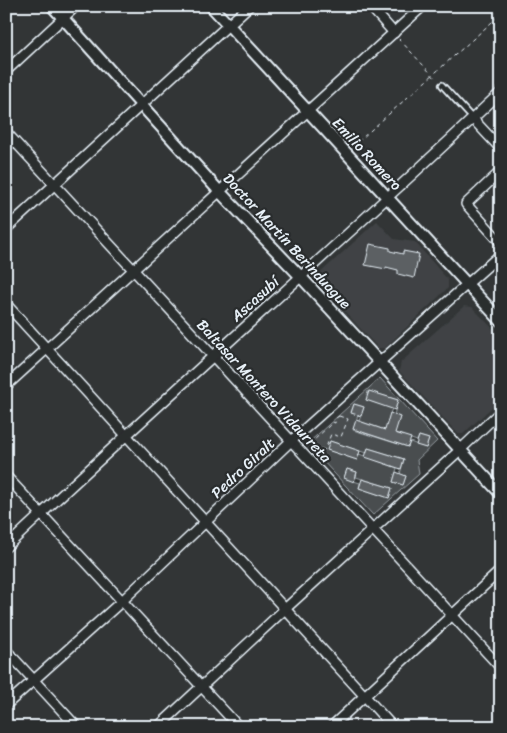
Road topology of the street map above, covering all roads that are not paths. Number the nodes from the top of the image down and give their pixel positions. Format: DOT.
graph roads {
  1 [pos="52,6"];
  2 [pos="76,6"];
  3 [pos="211,6"];
  4 [pos="249,6"];
  5 [pos="370,6"];
  6 [pos="422,6"];
  7 [pos="63,18"];
  8 [pos="229,25"];
  9 [pos="394,33"];
  10 [pos="6,71"];
  11 [pos="442,85"];
  12 [pos="501,92"];
  13 [pos="142,104"];
  14 [pos="308,112"];
  15 [pos="473,119"];
  16 [pos="6,132"];
  17 [pos="501,149"];
  18 [pos="501,171"];
  19 [pos="54,184"];
  20 [pos="219,191"];
  21 [pos="387,198"];
  22 [pos="6,228"];
  23 [pos="501,243"];
  24 [pos="501,254"];
  25 [pos="133,270"];
  26 [pos="300,276"];
  27 [pos="467,285"];
  28 [pos="6,304"];
  29 [pos="501,321"];
  30 [pos="47,348"];
  31 [pos="213,356"];
  32 [pos="380,362"];
  33 [pos="6,386"];
  34 [pos="501,411"];
  35 [pos="126,435"];
  36 [pos="292,442"];
  37 [pos="460,450"];
  38 [pos="6,476"];
  39 [pos="501,494"];
  40 [pos="42,514"];
  41 [pos="206,521"];
  42 [pos="372,529"];
  43 [pos="6,547"];
  44 [pos="501,570"];
  45 [pos="122,601"];
  46 [pos="285,609"];
  47 [pos="452,615"];
  48 [pos="6,650"];
  49 [pos="501,668"];
  50 [pos="33,680"];
  51 [pos="202,687"];
  52 [pos="365,695"];
  53 [pos="6,705"];
  54 [pos="77,727"];
  55 [pos="158,727"];
  56 [pos="238,727"];
  57 [pos="331,727"];
  58 [pos="393,727"];
  1 -- 7 [label="street, Doctor Martín Berinduague"];
  2 -- 7 [label="street"];
  3 -- 8 [label="street, Emilio Romero"];
  4 -- 8 [label="street"];
  5 -- 9 [label="street"];
  6 -- 9 [label="street"];
  7 -- 10 [label="street"];
  7 -- 13 [label="street, Doctor Martín Berinduague"];
  8 -- 13 [label="street"];
  8 -- 14 [label="street, Emilio Romero"];
  9 -- 14 [label="street"];
  11 -- 15 [label="lane"];
  12 -- 15 [label="street, Ascasubí"];
  13 -- 19 [label="street"];
  13 -- 20 [label="street, Doctor Martín Berinduague"];
  14 -- 20 [label="street"];
  14 -- 21 [label="street, Emilio Romero"];
  15 -- 17 [label="street"];
  15 -- 21 [label="street, Ascasubí"];
  16 -- 19 [label="street, Baltasar Montero Vidaurreta"];
  18 -- 23 [label="street"];
  19 -- 22 [label="street"];
  19 -- 25 [label="street, Baltasar Montero Vidaurreta"];
  20 -- 25 [label="street"];
  20 -- 26 [label="street, Doctor Martín Berinduague"];
  21 -- 26 [label="street, Ascasubí"];
  21 -- 27 [label="street, Emilio Romero"];
  24 -- 27 [label="street, Pedro Giralt"];
  25 -- 30 [label="street"];
  25 -- 31 [label="street, Baltasar Montero Vidaurreta"];
  26 -- 31 [label="street, Ascasubí"];
  26 -- 32 [label="street, Doctor Martín Berinduague"];
  27 -- 29 [label="street, Emilio Romero"];
  27 -- 32 [label="street, Pedro Giralt"];
  28 -- 30 [label="street"];
  30 -- 33 [label="street"];
  30 -- 35 [label="street"];
  31 -- 35 [label="street, Ascasubí"];
  31 -- 36 [label="street, Baltasar Montero Vidaurreta"];
  32 -- 36 [label="street, Pedro Giralt"];
  32 -- 37 [label="street, Doctor Martín Berinduague"];
  34 -- 37 [label="street"];
  35 -- 40 [label="street, Ascasubí"];
  35 -- 41 [label="street"];
  36 -- 41 [label="street, Pedro Giralt"];
  36 -- 42 [label="street, Baltasar Montero Vidaurreta"];
  37 -- 39 [label="street, Doctor Martín Berinduague"];
  37 -- 42 [label="street"];
  38 -- 40 [label="street"];
  40 -- 43 [label="street, Ascasubí"];
  40 -- 45 [label="street"];
  41 -- 45 [label="street, Pedro Giralt"];
  41 -- 46 [label="street"];
  42 -- 46 [label="street"];
  42 -- 47 [label="street, Baltasar Montero Vidaurreta"];
  44 -- 47 [label="street"];
  45 -- 50 [label="street, Pedro Giralt"];
  45 -- 51 [label="street"];
  46 -- 51 [label="street"];
  46 -- 52 [label="street"];
  47 -- 49 [label="street, Baltasar Montero Vidaurreta"];
  47 -- 52 [label="street"];
  48 -- 50 [label="street"];
  50 -- 53 [label="street, Pedro Giralt"];
  50 -- 54 [label="street"];
  51 -- 55 [label="street"];
  51 -- 56 [label="street"];
  52 -- 57 [label="street"];
  52 -- 58 [label="street"];
}
